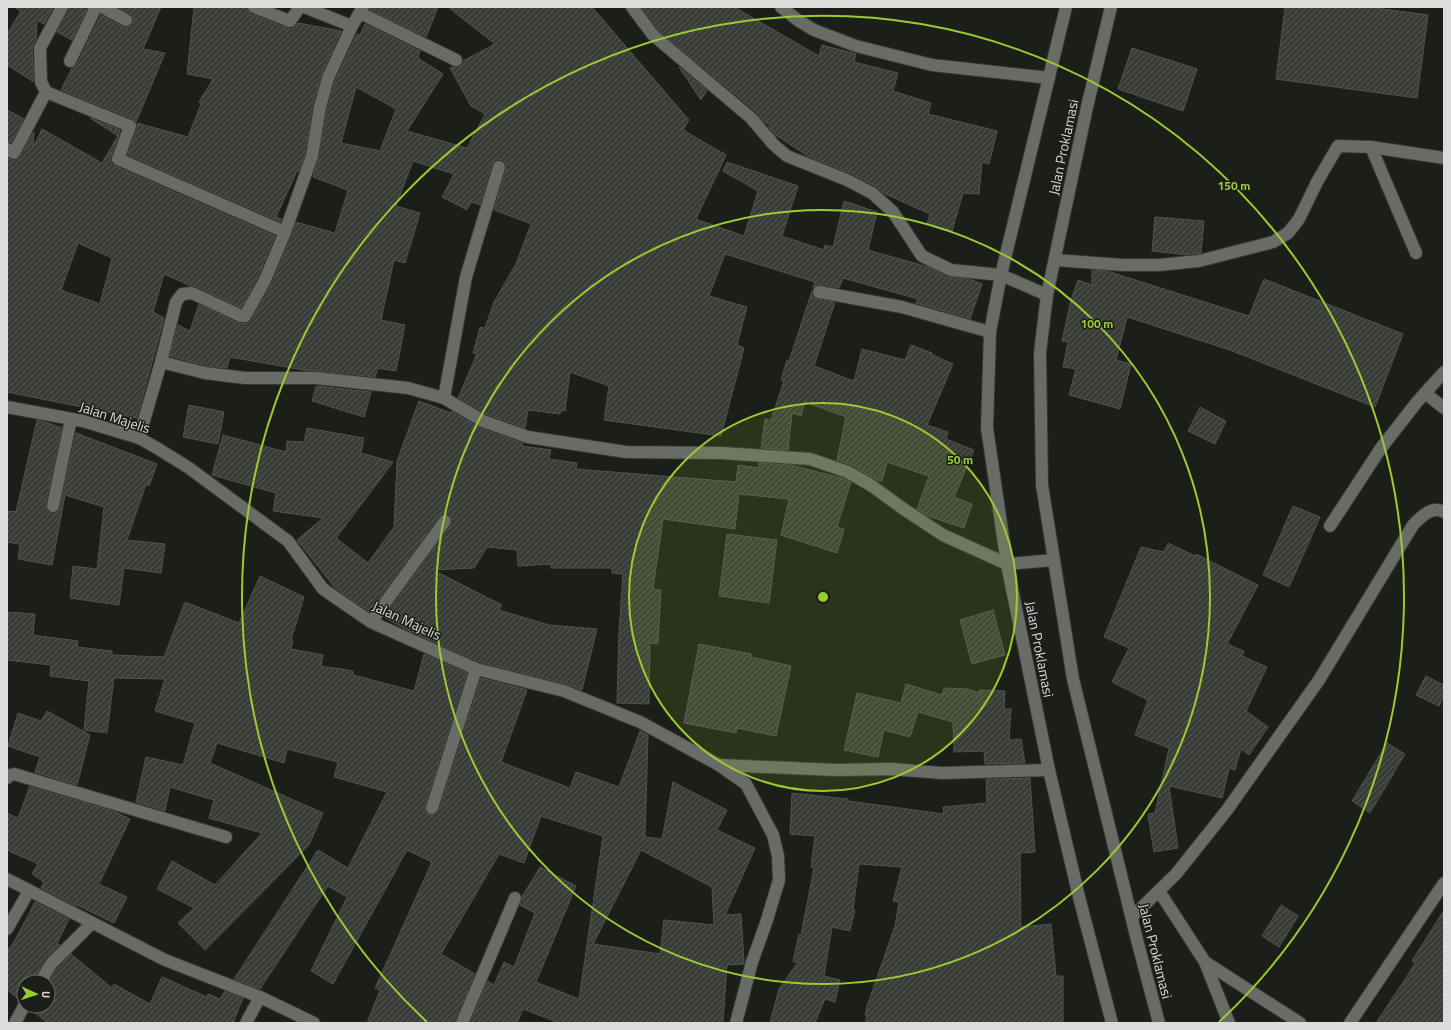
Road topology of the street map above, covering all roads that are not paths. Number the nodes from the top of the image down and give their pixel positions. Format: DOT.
graph roads {
  1 [pos="62,7"];
  2 [pos="96,7"];
  3 [pos="102,7"];
  4 [pos="254,7"];
  5 [pos="300,7"];
  6 [pos="304,7"];
  7 [pos="632,7"];
  8 [pos="781,7"];
  9 [pos="1066,7"];
  10 [pos="1111,7"];
  11 [pos="361,10"];
  12 [pos="126,20"];
  13 [pos="352,26"];
  14 [pos="70,60"];
  15 [pos="456,60"];
  16 [pos="1049,78"];
  17 [pos="46,92"];
  18 [pos="1371,147"];
  19 [pos="7,149"];
  20 [pos="1444,158"];
  21 [pos="498,167"];
  22 [pos="285,232"];
  23 [pos="1416,253"];
  24 [pos="1055,260"];
  25 [pos="1001,275"];
  26 [pos="819,292"];
  27 [pos="1047,295"];
  28 [pos="990,332"];
  29 [pos="161,362"];
  30 [pos="1444,372"];
  31 [pos="1425,394"];
  32 [pos="444,398"];
  33 [pos="7,406"];
  34 [pos="1444,408"];
  35 [pos="71,419"];
  36 [pos="139,438"];
  37 [pos="53,506"];
  38 [pos="1444,512"];
  39 [pos="445,521"];
  40 [pos="1330,526"];
  41 [pos="1054,560"];
  42 [pos="1008,564"];
  43 [pos="371,622"];
  44 [pos="476,669"];
  45 [pos="719,765"];
  46 [pos="1049,770"];
  47 [pos="7,778"];
  48 [pos="432,808"];
  49 [pos="226,837"];
  50 [pos="7,880"];
  51 [pos="1444,883"];
  52 [pos="28,891"];
  53 [pos="1159,891"];
  54 [pos="516,898"];
  55 [pos="1132,917"];
  56 [pos="92,923"];
  57 [pos="7,929"];
  58 [pos="1205,962"];
  59 [pos="45,974"];
  60 [pos="260,997"];
  61 [pos="20,1014"];
  62 [pos="15,1023"];
  63 [pos="246,1023"];
  64 [pos="314,1023"];
  65 [pos="462,1023"];
  66 [pos="736,1023"];
  67 [pos="1112,1023"];
  68 [pos="1159,1023"];
  69 [pos="1229,1023"];
  70 [pos="1300,1023"];
  71 [pos="1350,1023"];
  1 -- 17 [label="street"];
  2 -- 14 [label="street"];
  3 -- 12 [label="street"];
  4 -- 5 [label="street"];
  6 -- 13 [label="street"];
  7 -- 25 [label="street"];
  8 -- 16 [label="street"];
  9 -- 16 [label="street, Jalan Proklamasi"];
  10 -- 24 [label="street, Jalan Proklamasi"];
  11 -- 13 [label="street"];
  11 -- 15 [label="street"];
  13 -- 22 [label="street"];
  16 -- 25 [label="street, Jalan Proklamasi"];
  17 -- 19 [label="street"];
  17 -- 22 [label="street"];
  18 -- 20 [label="street"];
  18 -- 23 [label="street"];
  18 -- 24 [label="street"];
  21 -- 32 [label="street"];
  22 -- 29 [label="street"];
  24 -- 27 [label="street, Jalan Proklamasi"];
  25 -- 27 [label="street"];
  25 -- 28 [label="street, Jalan Proklamasi"];
  26 -- 28 [label="street"];
  27 -- 41 [label="street, Jalan Proklamasi"];
  28 -- 42 [label="street, Jalan Proklamasi"];
  29 -- 32 [label="street"];
  29 -- 36 [label="street"];
  30 -- 31 [label="street"];
  31 -- 34 [label="street"];
  31 -- 40 [label="street"];
  32 -- 42 [label="street"];
  33 -- 35 [label="street, Jalan Majelis"];
  35 -- 36 [label="street, Jalan Majelis"];
  35 -- 37 [label="street"];
  36 -- 43 [label="street, Jalan Majelis"];
  38 -- 53 [label="street"];
  39 -- 43 [label="street"];
  41 -- 42 [label="street"];
  41 -- 55 [label="street, Jalan Proklamasi"];
  42 -- 46 [label="street, Jalan Proklamasi"];
  43 -- 44 [label="street, Jalan Majelis"];
  44 -- 45 [label="street, Jalan Majelis"];
  44 -- 48 [label="street"];
  45 -- 46 [label="street"];
  45 -- 66 [label="street, Jalan Majelis"];
  46 -- 67 [label="street, Jalan Proklamasi"];
  47 -- 49 [label="street"];
  50 -- 52 [label="street"];
  51 -- 71 [label="street"];
  52 -- 56 [label="street"];
  52 -- 57 [label="street"];
  53 -- 55 [label="street"];
  53 -- 58 [label="street"];
  54 -- 65 [label="street"];
  55 -- 68 [label="street, Jalan Proklamasi"];
  56 -- 59 [label="street"];
  56 -- 60 [label="street"];
  58 -- 69 [label="street"];
  58 -- 70 [label="street"];
  60 -- 63 [label="street"];
  60 -- 64 [label="street"];
  61 -- 62 [label="street"];
}
